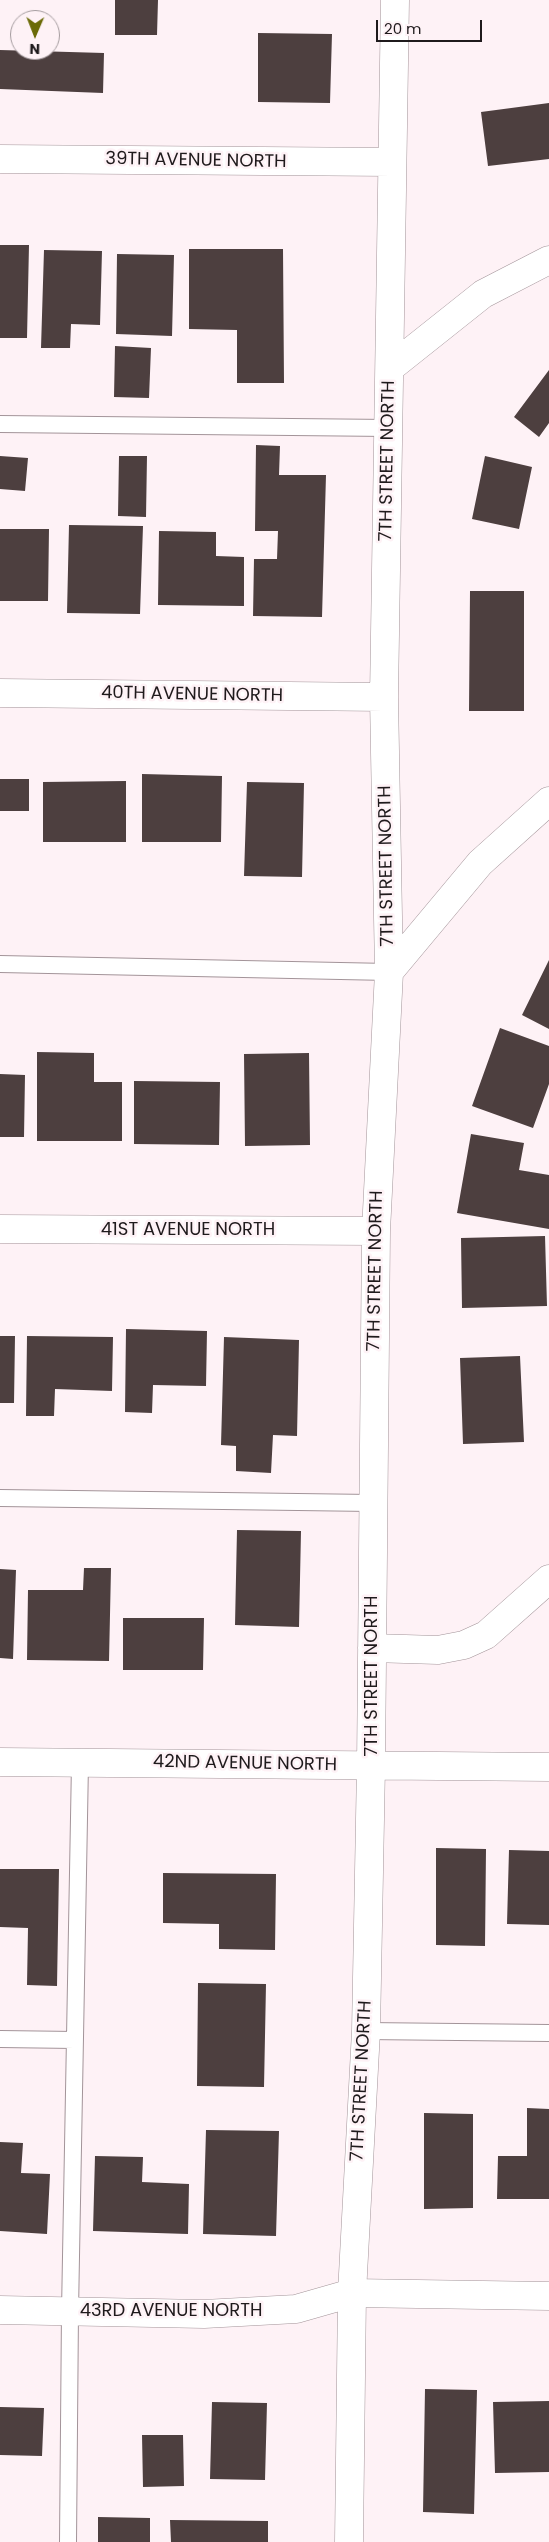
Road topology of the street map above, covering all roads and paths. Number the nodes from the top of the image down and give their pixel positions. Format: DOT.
graph roads {
  1 [pos="395,0"];
  2 [pos="0,159"];
  3 [pos="392,162"];
  4 [pos="549,260"];
  5 [pos="390,368"];
  6 [pos="0,424"];
  7 [pos="388,428"];
  8 [pos="0,693"];
  9 [pos="384,697"];
  10 [pos="549,801"];
  11 [pos="0,964"];
  12 [pos="390,972"];
  13 [pos="0,1229"];
  14 [pos="376,1232"];
  15 [pos="0,1498"];
  16 [pos="372,1503"];
  17 [pos="549,1578"];
  18 [pos="372,1648"];
  19 [pos="0,1762"];
  20 [pos="80,1763"];
  21 [pos="372,1766"];
  22 [pos="549,1767"];
  23 [pos="366,2031"];
  24 [pos="549,2033"];
  25 [pos="0,2039"];
  26 [pos="75,2040"];
  27 [pos="352,2293"];
  28 [pos="549,2296"];
  29 [pos="0,2310"];
  30 [pos="70,2311"];
  31 [pos="68,2542"];
  32 [pos="349,2542"];
  1 -- 3 [label="street, 7TH STREET NORTH"];
  2 -- 3 [label="street, 39TH AVENUE NORTH"];
  3 -- 5 [label="street, 7TH STREET NORTH"];
  4 -- 5 [label="street"];
  5 -- 7 [label="street, 7TH STREET NORTH"];
  6 -- 7 [label="lane"];
  7 -- 9 [label="street, 7TH STREET NORTH"];
  8 -- 9 [label="street, 40TH AVENUE NORTH"];
  9 -- 12 [label="street, 7TH STREET NORTH"];
  10 -- 12 [label="street"];
  11 -- 12 [label="lane"];
  12 -- 14 [label="street, 7TH STREET NORTH"];
  13 -- 14 [label="street, 41ST AVENUE NORTH"];
  14 -- 16 [label="street, 7TH STREET NORTH"];
  15 -- 16 [label="lane"];
  16 -- 18 [label="street, 7TH STREET NORTH"];
  17 -- 18 [label="street"];
  18 -- 21 [label="street, 7TH STREET NORTH"];
  19 -- 20 [label="street, 42ND AVENUE NORTH"];
  20 -- 21 [label="street, 42ND AVENUE NORTH"];
  20 -- 26 [label="lane"];
  21 -- 22 [label="street, 42ND AVENUE NORTH"];
  21 -- 23 [label="street, 7TH STREET NORTH"];
  23 -- 24 [label="lane"];
  23 -- 27 [label="street, 7TH STREET NORTH"];
  25 -- 26 [label="lane"];
  26 -- 30 [label="lane"];
  27 -- 28 [label="street, 43RD AVENUE NORTH"];
  27 -- 30 [label="street, 43RD AVENUE NORTH"];
  27 -- 32 [label="street, 7TH STREET NORTH"];
  29 -- 30 [label="street, 43RD AVENUE NORTH"];
  30 -- 31 [label="lane"];
}
